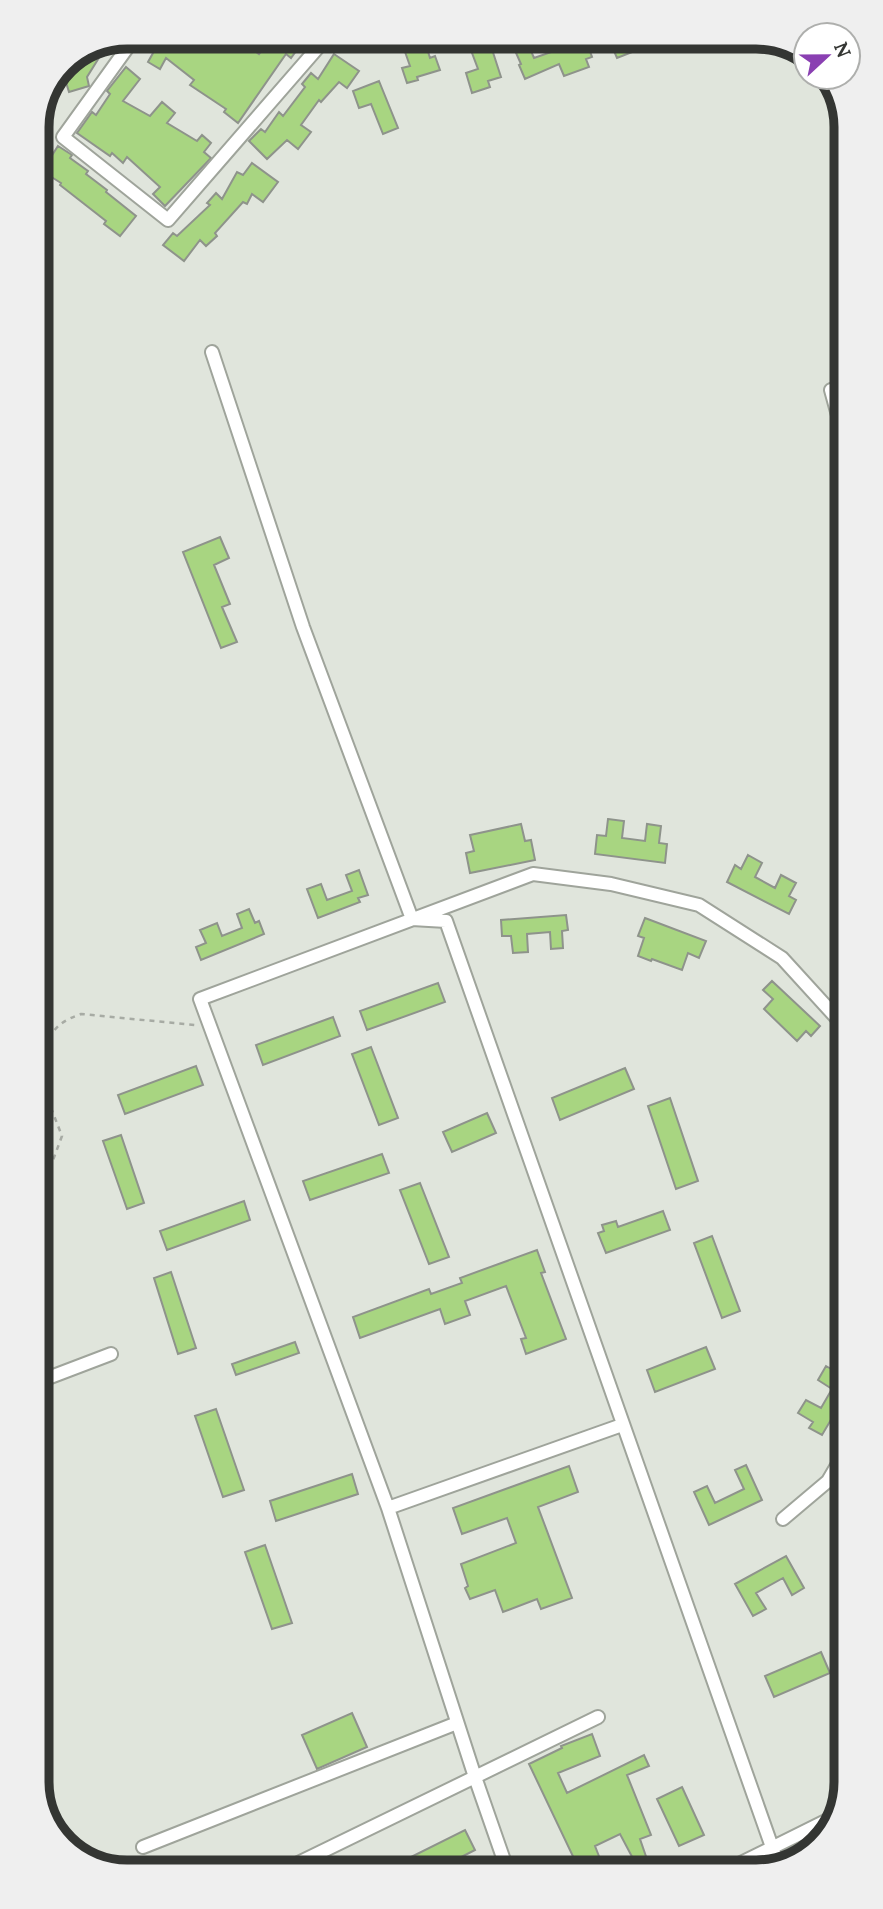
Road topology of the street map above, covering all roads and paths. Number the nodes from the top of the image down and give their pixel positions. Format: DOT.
graph roads {
  1 [pos="126,49"];
  2 [pos="317,49"];
  3 [pos="212,352"];
  4 [pos="831,390"];
  5 [pos="834,401"];
  6 [pos="412,919"];
  7 [pos="834,1015"];
  8 [pos="210,1026"];
  9 [pos="49,1041"];
  10 [pos="49,1103"];
  11 [pos="49,1171"];
  12 [pos="111,1354"];
  13 [pos="49,1378"];
  14 [pos="622,1425"];
  15 [pos="834,1471"];
  16 [pos="388,1508"];
  17 [pos="783,1519"];
  18 [pos="598,1717"];
  19 [pos="457,1723"];
  20 [pos="475,1777"];
  21 [pos="822,1823"];
  22 [pos="143,1847"];
  23 [pos="772,1847"];
  24 [pos="776,1857"];
  25 [pos="305,1860"];
  26 [pos="504,1860"];
  27 [pos="747,1860"];
  1 -- 2 [label="street"];
  3 -- 6 [label="street"];
  4 -- 5 [label="street"];
  6 -- 7 [label="street"];
  6 -- 8 [label="street"];
  6 -- 14 [label="street"];
  8 -- 9 [label="path"];
  8 -- 16 [label="street"];
  10 -- 11 [label="path"];
  12 -- 13 [label="street"];
  14 -- 16 [label="street"];
  14 -- 23 [label="street"];
  15 -- 17 [label="street"];
  16 -- 19 [label="street"];
  18 -- 20 [label="street"];
  19 -- 20 [label="street"];
  19 -- 22 [label="street"];
  20 -- 25 [label="street"];
  20 -- 26 [label="street"];
  21 -- 23 [label="street"];
  23 -- 24 [label="street"];
  23 -- 27 [label="street"];
}
